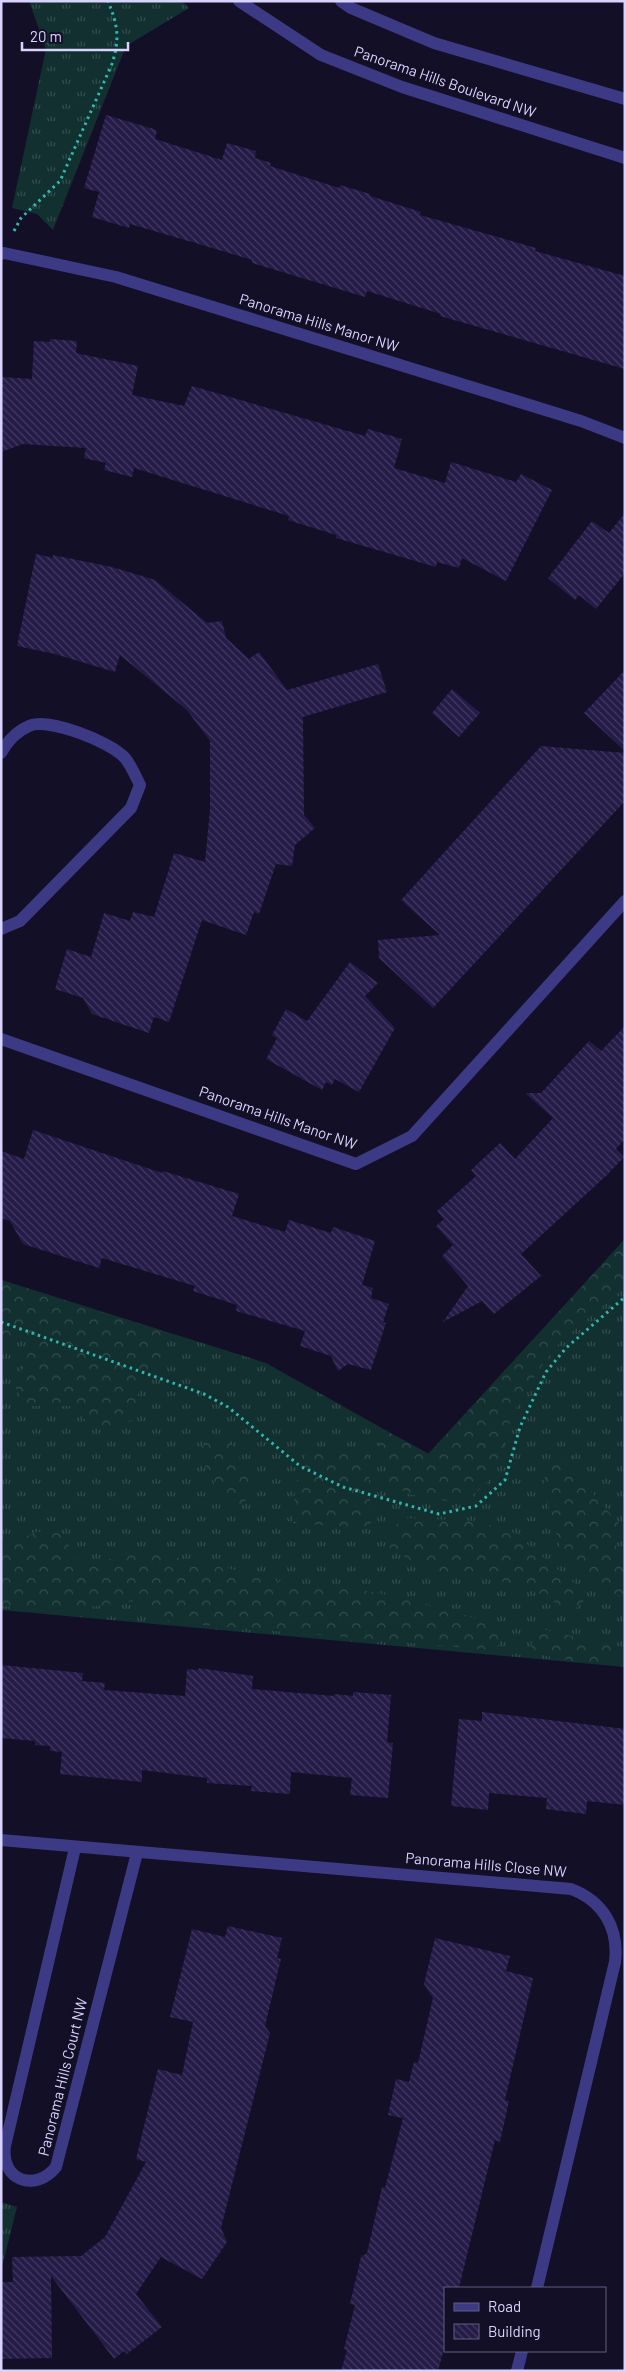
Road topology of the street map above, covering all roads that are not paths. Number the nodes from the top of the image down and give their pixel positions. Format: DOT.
graph roads {
  1 [pos="238,1"];
  2 [pos="341,1"];
  3 [pos="625,99"];
  4 [pos="625,158"];
  5 [pos="3,253"];
  6 [pos="625,438"];
  7 [pos="1,753"];
  8 [pos="625,901"];
  9 [pos="1,929"];
  10 [pos="1,1039"];
  11 [pos="1,1840"];
  12 [pos="75,1848"];
  13 [pos="137,1853"];
  14 [pos="537,2287"];
  15 [pos="522,2352"];
  16 [pos="517,2371"];
  1 -- 4 [label="street, Panorama Hills Boulevard NW"];
  2 -- 3 [label="street"];
  5 -- 6 [label="street, Panorama Hills Manor NW"];
  7 -- 9 [label="street"];
  8 -- 10 [label="street, Panorama Hills Manor NW"];
  11 -- 12 [label="street, Panorama Hills Close NW"];
  12 -- 13 [label="street, Panorama Hills Close NW"];
  12 -- 13 [label="street, Panorama Hills Court NW"];
  13 -- 14 [label="street, Panorama Hills Close NW"];
  15 -- 16 [label="street"];
}
